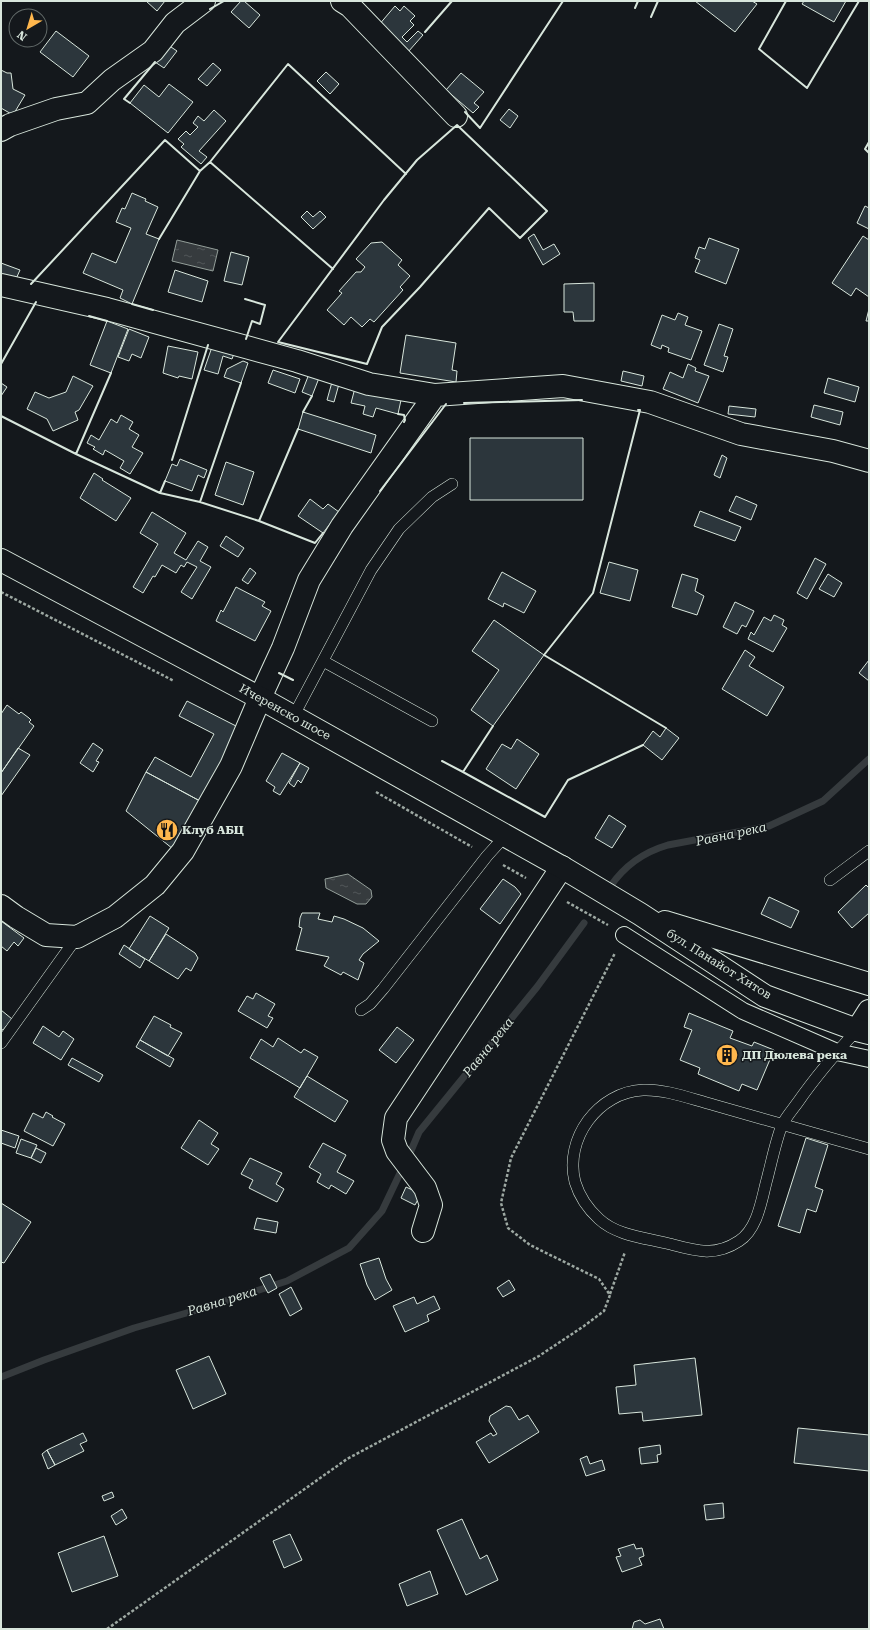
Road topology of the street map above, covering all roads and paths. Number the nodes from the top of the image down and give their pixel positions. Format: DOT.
graph roads {
  1 [pos="204,1"];
  2 [pos="342,1"];
  3 [pos="456,116"];
  4 [pos="1,130"];
  5 [pos="1,285"];
  6 [pos="435,395"];
  7 [pos="869,461"];
  8 [pos="452,484"];
  9 [pos="1,560"];
  10 [pos="1,592"];
  11 [pos="323,661"];
  12 [pos="181,685"];
  13 [pos="260,698"];
  14 [pos="293,717"];
  15 [pos="432,721"];
  16 [pos="372,790"];
  17 [pos="506,835"];
  18 [pos="869,851"];
  19 [pos="487,856"];
  20 [pos="564,868"];
  21 [pos="830,880"];
  22 [pos="546,890"];
  23 [pos="1,906"];
  24 [pos="640,914"];
  25 [pos="624,935"];
  26 [pos="77,937"];
  27 [pos="869,984"];
  28 [pos="361,1010"];
  29 [pos="869,1011"];
  30 [pos="863,1031"];
  31 [pos="1,1043"];
  32 [pos="837,1052"];
  33 [pos="869,1059"];
  34 [pos="782,1124"];
  35 [pos="869,1150"];
  36 [pos="422,1231"];
  37 [pos="631,1234"];
  38 [pos="610,1295"];
  39 [pos="107,1629"];
  1 -- 4 [label="street"];
  2 -- 3 [label="street"];
  5 -- 6 [label="street"];
  6 -- 7 [label="street"];
  6 -- 13 [label="street"];
  8 -- 11 [label="lane"];
  9 -- 13 [label="street, Ичеренско шосе"];
  10 -- 12 [label="path"];
  11 -- 14 [label="lane"];
  11 -- 15 [label="lane"];
  13 -- 14 [label="street, Ичеренско шосе"];
  13 -- 26 [label="street"];
  14 -- 17 [label="street, Ичеренско шосе"];
  16 -- 19 [label="path"];
  17 -- 19 [label="lane"];
  17 -- 20 [label="street, Ичеренско шосе"];
  18 -- 21 [label="lane"];
  19 -- 22 [label="path"];
  19 -- 28 [label="lane"];
  20 -- 22 [label="street"];
  20 -- 24 [label="street, бул. Панайот Хитов"];
  22 -- 25 [label="path"];
  22 -- 36 [label="street"];
  23 -- 26 [label="street"];
  24 -- 27 [label="street, бул. Панайот Хитов"];
  24 -- 30 [label="street, бул. Панайот Хитов"];
  25 -- 32 [label="street"];
  25 -- 38 [label="path"];
  26 -- 31 [label="lane"];
  29 -- 30 [label="street"];
  30 -- 32 [label="lane"];
  32 -- 33 [label="street"];
  32 -- 34 [label="lane"];
  34 -- 35 [label="lane"];
  34 -- 37 [label="lane"];
  34 -- 37 [label="lane"];
  37 -- 38 [label="path"];
  38 -- 39 [label="path"];
}
